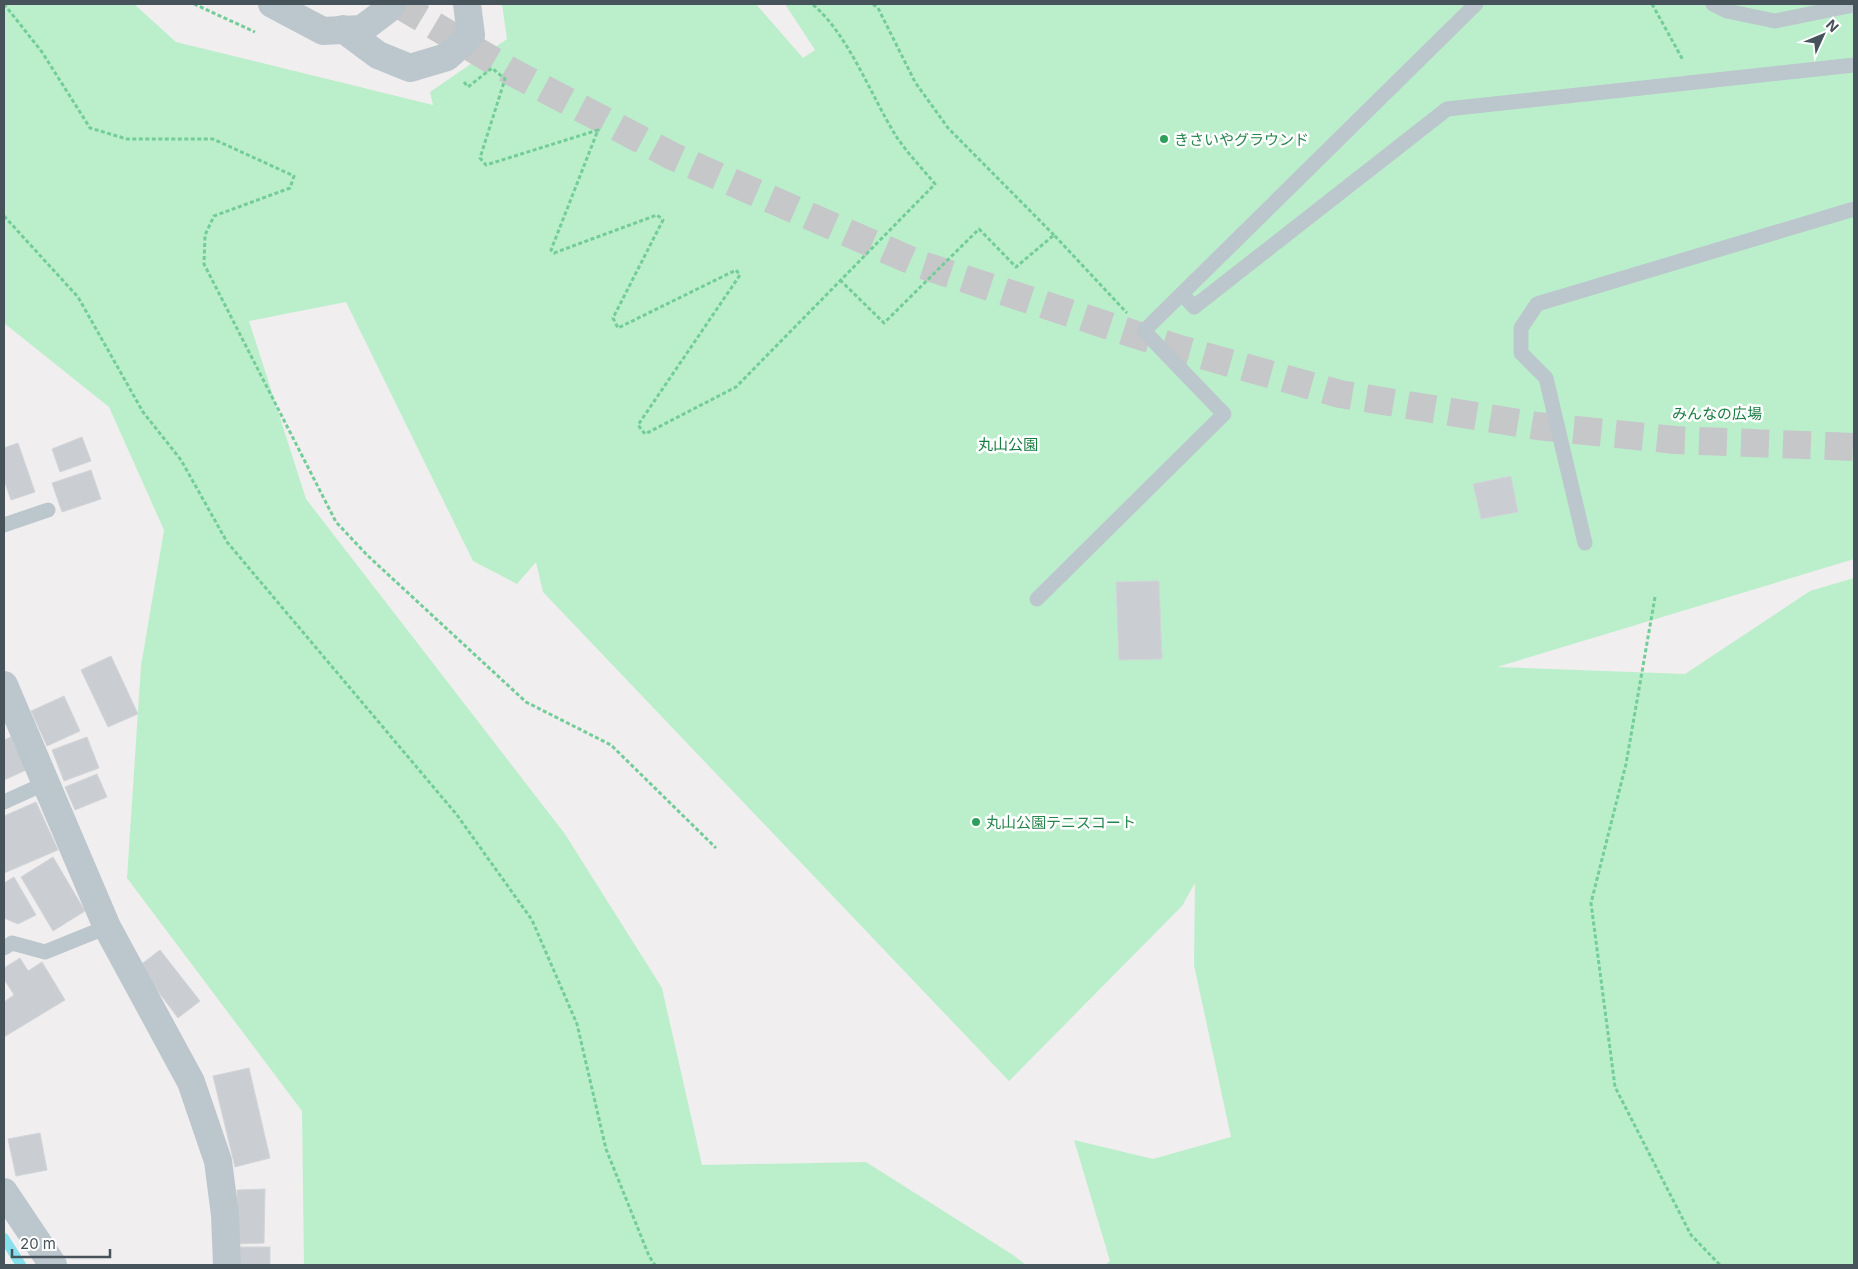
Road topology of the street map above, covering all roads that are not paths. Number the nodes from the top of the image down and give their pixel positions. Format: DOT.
graph roads {
  1 [pos="272,4"];
  2 [pos="392,4"];
  3 [pos="467,4"];
  4 [pos="1476,4"];
  5 [pos="1713,4"];
  6 [pos="1854,5"];
  7 [pos="344,29"];
  8 [pos="1854,65"];
  9 [pos="1854,209"];
  10 [pos="1182,294"];
  11 [pos="48,510"];
  12 [pos="4,525"];
  13 [pos="1585,543"];
  14 [pos="1037,599"];
  15 [pos="4,685"];
  16 [pos="46,783"];
  17 [pos="4,802"];
  18 [pos="107,927"];
  19 [pos="4,948"];
  20 [pos="4,1192"];
  21 [pos="53,1265"];
  22 [pos="227,1265"];
  1 -- 7 [label="street"];
  2 -- 7 [label="street"];
  3 -- 7 [label="street"];
  4 -- 10 [label="lane"];
  5 -- 6 [label="lane"];
  8 -- 10 [label="lane"];
  9 -- 13 [label="lane"];
  10 -- 14 [label="lane"];
  11 -- 12 [label="lane"];
  15 -- 16 [label="street"];
  16 -- 17 [label="lane"];
  16 -- 18 [label="street"];
  18 -- 19 [label="lane"];
  18 -- 22 [label="street"];
  20 -- 21 [label="street"];
}
